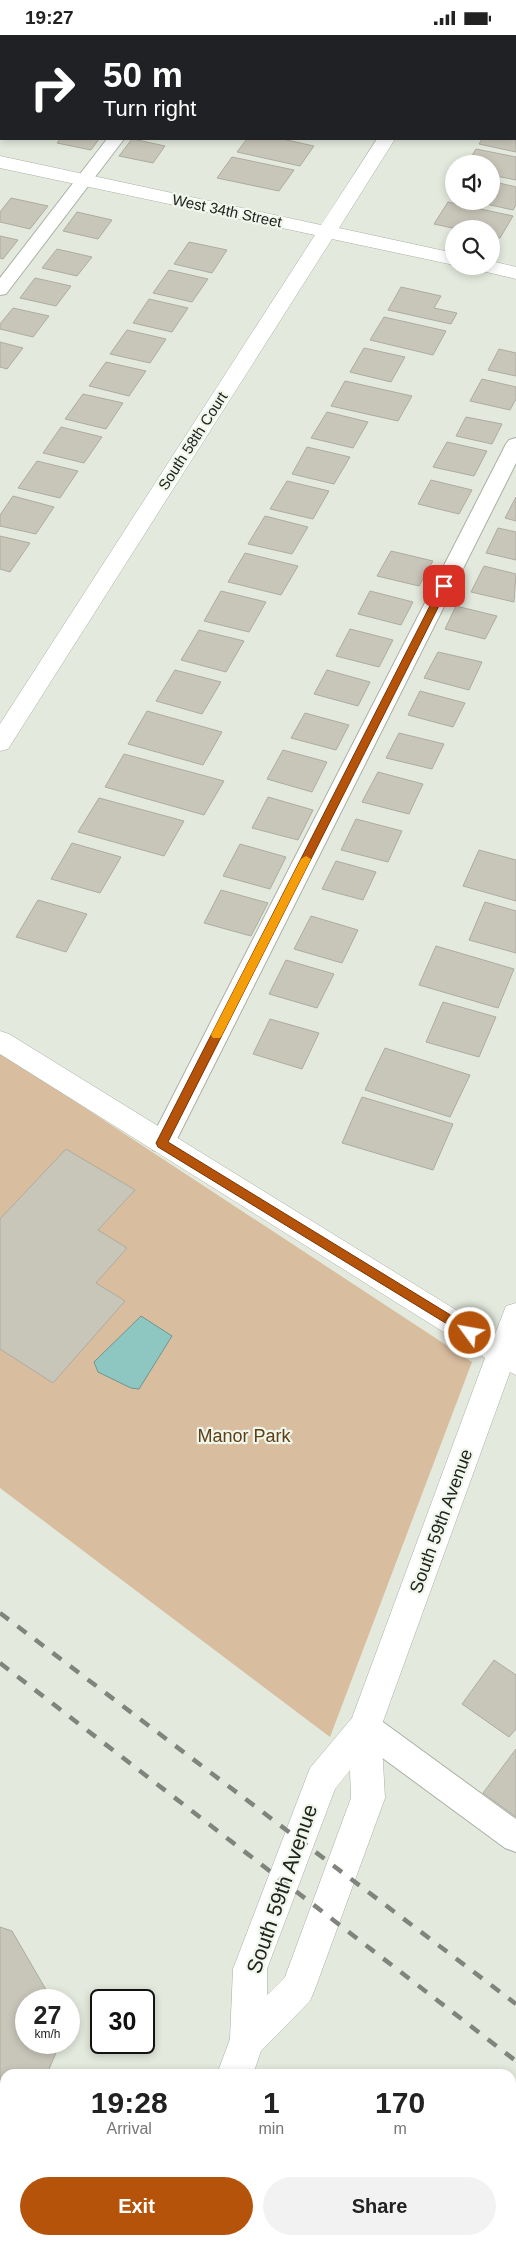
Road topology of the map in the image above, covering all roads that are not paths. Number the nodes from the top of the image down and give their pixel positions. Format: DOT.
graph roads {
  1 [pos="115,140"];
  2 [pos="385,140"];
  3 [pos="0,162"];
  4 [pos="84,180"];
  5 [pos="326,232"];
  6 [pos="445,257"];
  7 [pos="500,269"];
  8 [pos="516,273"];
  9 [pos="0,290"];
  10 [pos="516,444"];
  11 [pos="0,743"];
  12 [pos="0,1041"];
  13 [pos="162,1143"];
  14 [pos="516,1315"];
  15 [pos="509,1357"];
  16 [pos="365,1727"];
  17 [pos="516,1837"];
  18 [pos="248,2039"];
  19 [pos="238,2069"];
  1 -- 4 [label="lane"];
  2 -- 5 [label="street, South 58th Court"];
  3 -- 4 [label="street, West 34th Street"];
  4 -- 5 [label="street, West 34th Street"];
  4 -- 9 [label="lane"];
  5 -- 6 [label="street, West 34th Street"];
  5 -- 11 [label="street, South 58th Court"];
  7 -- 8 [label="street"];
  10 -- 13 [label="lane"];
  12 -- 13 [label="street"];
  13 -- 15 [label="street"];
  14 -- 15 [label="street, South 59th Avenue"];
  15 -- 16 [label="street, South 59th Avenue"];
  16 -- 17 [label="lane"];
  16 -- 18 [label="street, South 59th Avenue"];
  16 -- 18 [label="street, South 59th Avenue"];
  18 -- 19 [label="street, South 59th Avenue"];
}
